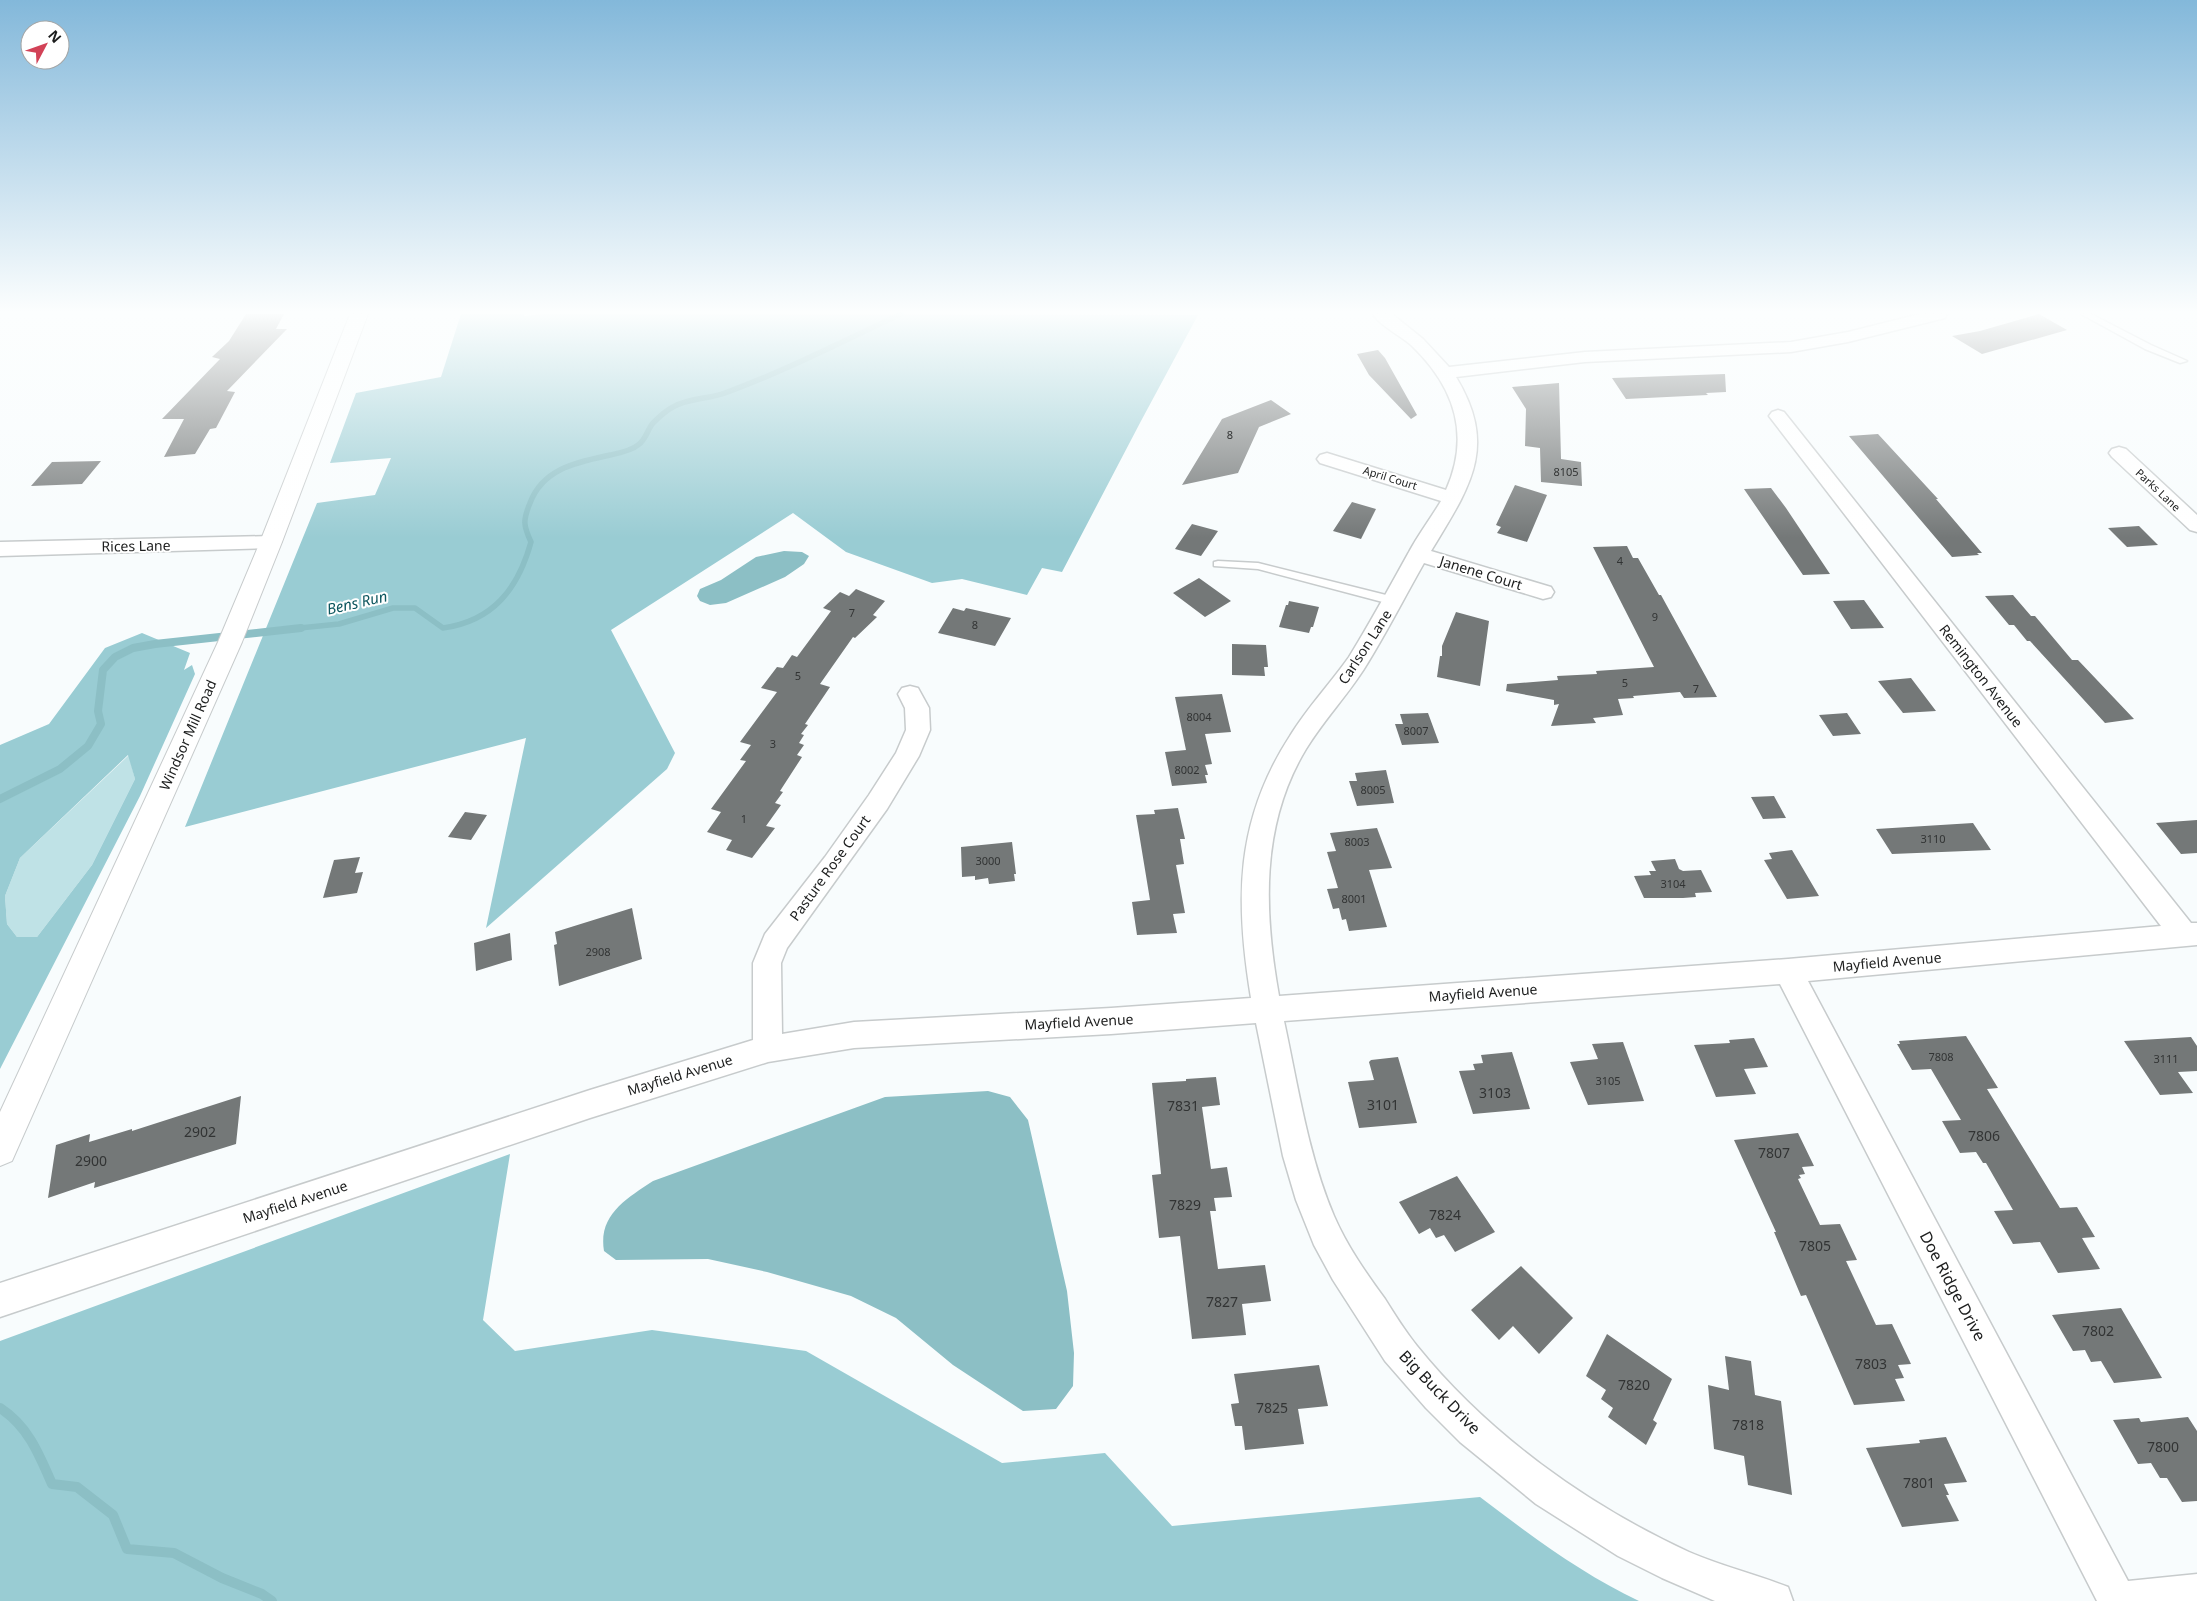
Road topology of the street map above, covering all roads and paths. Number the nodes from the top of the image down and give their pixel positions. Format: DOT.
graph roads {
  1 [pos="330,389"];
  2 [pos="1454,389"];
  3 [pos="1778,416"];
  4 [pos="2119,453"];
  5 [pos="1327,459"];
  6 [pos="1452,498"];
  7 [pos="2197,526"];
  8 [pos="271,542"];
  9 [pos="0,549"];
  10 [pos="1418,554"];
  11 [pos="1218,564"];
  12 [pos="1544,592"];
  13 [pos="1394,601"];
  14 [pos="910,694"];
  15 [pos="2190,935"];
  16 [pos="1788,971"];
  17 [pos="1268,1009"];
  18 [pos="768,1049"];
  19 [pos="0,1150"];
  20 [pos="0,1300"];
  21 [pos="2197,1593"];
  22 [pos="1774,1601"];
  23 [pos="2119,1601"];
  1 -- 8 [label="main road, Windsor Mill Road"];
  2 -- 6 [label="street, Carlson Lane"];
  3 -- 15 [label="street, Remington Avenue"];
  4 -- 7 [label="street, Parks Lane"];
  5 -- 6 [label="street, April Court"];
  6 -- 10 [label="street, Carlson Lane"];
  8 -- 9 [label="street, Rices Lane"];
  8 -- 19 [label="main road, Windsor Mill Road"];
  10 -- 12 [label="street, Janene Court"];
  10 -- 13 [label="street, Carlson Lane"];
  11 -- 13 [label="lane"];
  13 -- 17 [label="street, Carlson Lane"];
  14 -- 18 [label="street, Pasture Rose Court"];
  15 -- 16 [label="street, Mayfield Avenue"];
  16 -- 17 [label="street, Mayfield Avenue"];
  16 -- 23 [label="street, Doe Ridge Drive"];
  17 -- 18 [label="street, Mayfield Avenue"];
  17 -- 22 [label="street, Big Buck Drive"];
  18 -- 20 [label="street, Mayfield Avenue"];
  21 -- 23 [label="street"];
}
